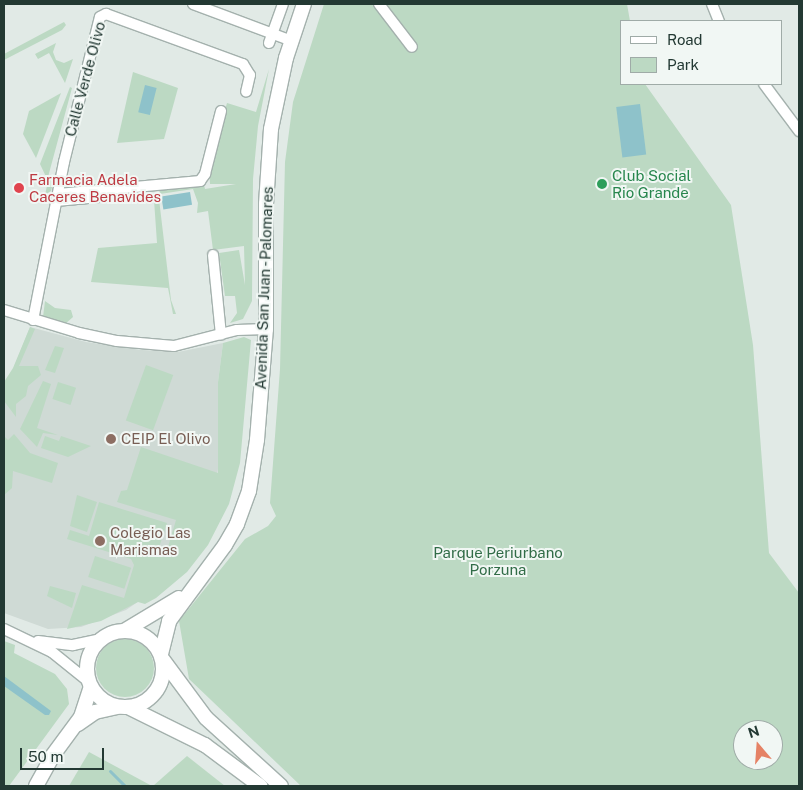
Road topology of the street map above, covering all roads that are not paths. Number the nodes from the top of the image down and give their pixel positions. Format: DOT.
graph roads {
  1 [pos="193,4"];
  2 [pos="283,4"];
  3 [pos="304,4"];
  4 [pos="379,4"];
  5 [pos="712,4"];
  6 [pos="719,20"];
  7 [pos="271,38"];
  8 [pos="292,41"];
  9 [pos="412,47"];
  10 [pos="765,85"];
  11 [pos="246,92"];
  12 [pos="221,111"];
  13 [pos="799,131"];
  14 [pos="151,193"];
  15 [pos="57,198"];
  16 [pos="213,255"];
  17 [pos="4,310"];
  18 [pos="34,320"];
  19 [pos="266,329"];
  20 [pos="220,334"];
  21 [pos="192,589"];
  22 [pos="4,629"];
  23 [pos="124,631"];
  24 [pos="24,638"];
  25 [pos="101,639"];
  26 [pos="162,657"];
  27 [pos="90,685"];
  28 [pos="124,707"];
  29 [pos="72,729"];
  30 [pos="36,786"];
  31 [pos="260,786"];
  32 [pos="281,786"];
  1 -- 7 [label="street"];
  2 -- 7 [label="street"];
  3 -- 8 [label="street, Avenida San Juan - Palomares"];
  4 -- 9 [label="street"];
  5 -- 6 [label="street"];
  7 -- 8 [label="street"];
  8 -- 19 [label="street, Avenida San Juan - Palomares"];
  10 -- 13 [label="street"];
  11 -- 15 [label="street, Calle Verde Olivo"];
  12 -- 15 [label="street"];
  14 -- 15 [label="street"];
  15 -- 18 [label="street, Calle Verde Olivo"];
  16 -- 20 [label="street"];
  17 -- 18 [label="street"];
  18 -- 20 [label="street"];
  19 -- 20 [label="street"];
  19 -- 21 [label="street, Avenida San Juan - Palomares"];
  21 -- 23 [label="street"];
  21 -- 26 [label="street, Avenida San Juan - Palomares"];
  22 -- 24 [label="street"];
  23 -- 25 [label="street"];
  23 -- 26 [label="street"];
  24 -- 25 [label="street"];
  24 -- 27 [label="street"];
  25 -- 27 [label="street"];
  26 -- 28 [label="street"];
  26 -- 32 [label="street"];
  27 -- 28 [label="street"];
  27 -- 29 [label="street"];
  28 -- 29 [label="street"];
  28 -- 31 [label="street"];
  29 -- 30 [label="street"];
}
